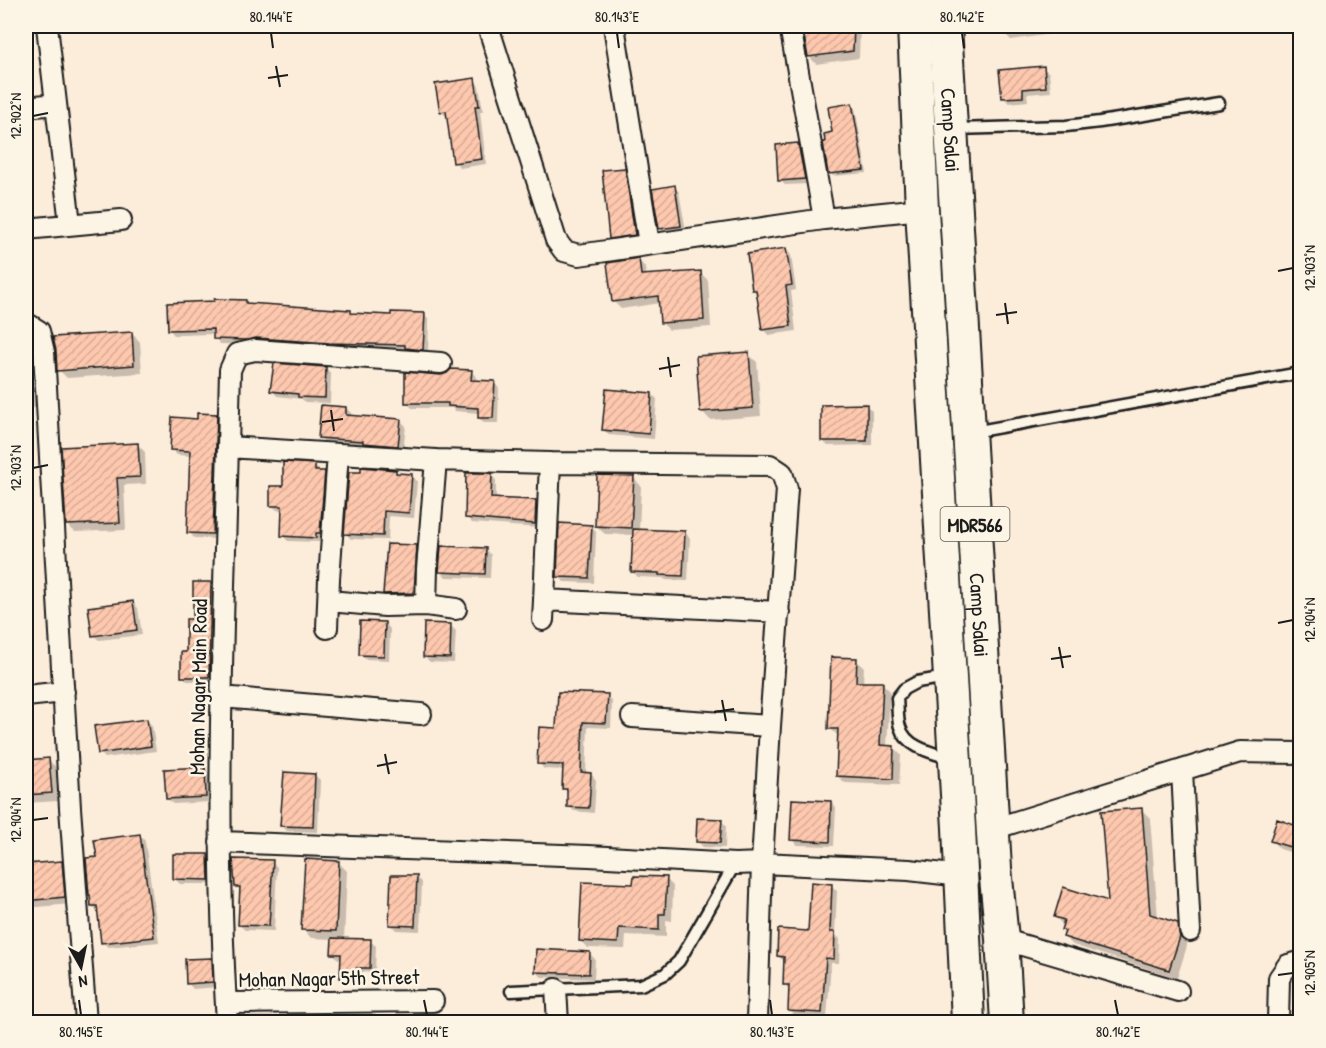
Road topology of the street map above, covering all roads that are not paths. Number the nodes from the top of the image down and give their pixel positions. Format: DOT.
graph roads {
  1 [pos="47,26"];
  2 [pos="488,26"];
  3 [pos="614,26"];
  4 [pos="790,26"];
  5 [pos="914,26"];
  6 [pos="945,26"];
  7 [pos="1219,103"];
  8 [pos="56,104"];
  9 [pos="26,107"];
  10 [pos="952,137"];
  11 [pos="919,147"];
  12 [pos="922,209"];
  13 [pos="824,219"];
  14 [pos="121,220"];
  15 [pos="70,224"];
  16 [pos="26,229"];
  17 [pos="649,244"];
  18 [pos="26,323"];
  19 [pos="441,363"];
  20 [pos="1300,373"];
  21 [pos="970,432"];
  22 [pos="228,447"];
  23 [pos="338,454"];
  24 [pos="436,460"];
  25 [pos="550,463"];
  26 [pos="328,601"];
  27 [pos="426,605"];
  28 [pos="456,609"];
  29 [pos="779,612"];
  30 [pos="327,628"];
  31 [pos="950,677"];
  32 [pos="63,692"];
  33 [pos="26,696"];
  34 [pos="222,697"];
  35 [pos="421,714"];
  36 [pos="632,717"];
  37 [pos="770,726"];
  38 [pos="1300,753"];
  39 [pos="955,761"];
  40 [pos="1182,770"];
  41 [pos="993,829"];
  42 [pos="220,843"];
  43 [pos="762,863"];
  44 [pos="735,864"];
  45 [pos="961,876"];
  46 [pos="1190,931"];
  47 [pos="1002,939"];
  48 [pos="1300,962"];
  49 [pos="556,988"];
  50 [pos="511,991"];
  51 [pos="1178,991"];
  52 [pos="433,1001"];
  53 [pos="226,1003"];
  54 [pos="86,1023"];
  55 [pos="227,1023"];
  56 [pos="558,1023"];
  57 [pos="757,1023"];
  58 [pos="968,1023"];
  59 [pos="1007,1023"];
  60 [pos="1278,1023"];
  1 -- 8 [label="street"];
  2 -- 17 [label="street"];
  3 -- 17 [label="street"];
  4 -- 13 [label="street"];
  5 -- 11 [label="main road, Camp Salai / MDR566"];
  6 -- 10 [label="main road, Camp Salai / MDR566"];
  7 -- 10 [label="lane"];
  8 -- 9 [label="street"];
  8 -- 15 [label="street"];
  10 -- 11 [label="main road"];
  10 -- 21 [label="main road, Camp Salai / MDR566"];
  11 -- 12 [label="main road, Camp Salai / MDR566"];
  12 -- 13 [label="street"];
  12 -- 31 [label="main road, Camp Salai / MDR566"];
  13 -- 17 [label="street"];
  14 -- 15 [label="street"];
  15 -- 16 [label="street"];
  18 -- 32 [label="street"];
  19 -- 22 [label="street, Mohan Nagar Main Road"];
  20 -- 21 [label="lane"];
  21 -- 41 [label="main road, Camp Salai / MDR566"];
  22 -- 23 [label="street"];
  22 -- 34 [label="street, Mohan Nagar Main Road"];
  23 -- 24 [label="street"];
  23 -- 26 [label="street"];
  24 -- 25 [label="street"];
  24 -- 27 [label="street"];
  25 -- 29 [label="street"];
  25 -- 29 [label="street"];
  26 -- 27 [label="street"];
  26 -- 30 [label="street"];
  27 -- 28 [label="street"];
  29 -- 37 [label="street"];
  31 -- 39 [label="main road, Camp Salai / MDR566"];
  31 -- 39 [label="lane"];
  32 -- 33 [label="street"];
  32 -- 54 [label="street"];
  34 -- 35 [label="street"];
  34 -- 42 [label="street, Mohan Nagar Main Road"];
  36 -- 37 [label="street"];
  37 -- 43 [label="street"];
  38 -- 40 [label="street"];
  39 -- 45 [label="main road, Camp Salai / MDR566"];
  40 -- 41 [label="street"];
  40 -- 46 [label="street"];
  41 -- 47 [label="main road, Camp Salai / MDR566"];
  42 -- 44 [label="street"];
  42 -- 53 [label="street, Mohan Nagar Main Road"];
  43 -- 44 [label="street"];
  43 -- 45 [label="street"];
  43 -- 57 [label="street"];
  44 -- 49 [label="lane"];
  45 -- 58 [label="main road, Camp Salai / MDR566"];
  47 -- 51 [label="street"];
  47 -- 59 [label="main road, Camp Salai / MDR566"];
  48 -- 60 [label="street"];
  49 -- 50 [label="lane"];
  49 -- 56 [label="street"];
  52 -- 53 [label="street, Mohan Nagar 5th Street"];
  53 -- 55 [label="street, Mohan Nagar Main Road"];
}
